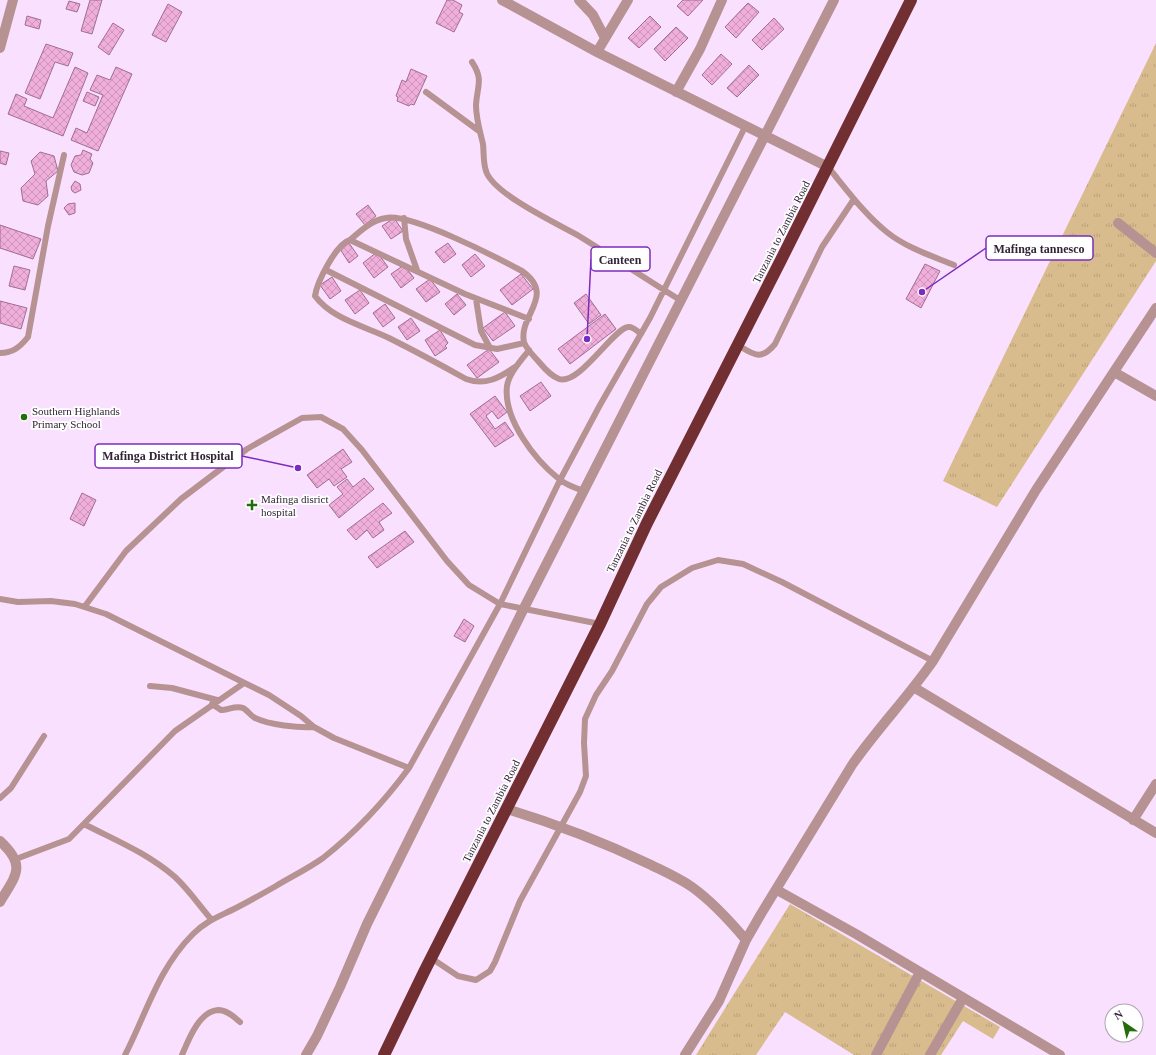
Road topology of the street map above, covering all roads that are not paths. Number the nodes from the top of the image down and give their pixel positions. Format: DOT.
graph roads {
  1 [pos="13,0"];
  2 [pos="502,0"];
  3 [pos="579,0"];
  4 [pos="628,0"];
  5 [pos="722,0"];
  6 [pos="834,0"];
  7 [pos="911,0"];
  8 [pos="605,38"];
  9 [pos="0,48"];
  10 [pos="597,52"];
  11 [pos="472,62"];
  12 [pos="426,92"];
  13 [pos="676,92"];
  14 [pos="745,127"];
  15 [pos="479,131"];
  16 [pos="765,136"];
  17 [pos="64,155"];
  18 [pos="828,167"];
  19 [pos="854,199"];
  20 [pos="404,218"];
  21 [pos="1118,223"];
  22 [pos="350,240"];
  23 [pos="1156,253"];
  24 [pos="954,265"];
  25 [pos="326,270"];
  26 [pos="417,270"];
  27 [pos="664,290"];
  28 [pos="476,299"];
  29 [pos="680,300"];
  30 [pos="1156,308"];
  31 [pos="529,319"];
  32 [pos="641,334"];
  33 [pos="524,343"];
  34 [pos="738,345"];
  35 [pos="490,348"];
  36 [pos="529,350"];
  37 [pos="0,352"];
  38 [pos="515,367"];
  39 [pos="1114,372"];
  40 [pos="1156,396"];
  41 [pos="560,480"];
  42 [pos="584,491"];
  43 [pos="0,599"];
  44 [pos="500,604"];
  45 [pos="85,606"];
  46 [pos="524,610"];
  47 [pos="600,624"];
  48 [pos="933,661"];
  49 [pos="244,683"];
  50 [pos="150,686"];
  51 [pos="915,688"];
  52 [pos="214,702"];
  53 [pos="314,727"];
  54 [pos="44,736"];
  55 [pos="409,768"];
  56 [pos="1156,784"];
  57 [pos="0,798"];
  58 [pos="507,809"];
  59 [pos="1134,820"];
  60 [pos="84,824"];
  61 [pos="560,826"];
  62 [pos="1156,833"];
  63 [pos="0,841"];
  64 [pos="16,859"];
  65 [pos="777,890"];
  66 [pos="0,902"];
  67 [pos="211,919"];
  68 [pos="746,940"];
  69 [pos="431,958"];
  70 [pos="920,972"];
  71 [pos="963,998"];
  72 [pos="240,1022"];
  73 [pos="125,1055"];
  74 [pos="182,1055"];
  75 [pos="306,1055"];
  76 [pos="384,1055"];
  77 [pos="685,1055"];
  78 [pos="876,1055"];
  79 [pos="930,1055"];
  80 [pos="1060,1055"];
  1 -- 9 [label="street"];
  2 -- 10 [label="street"];
  3 -- 8 [label="street"];
  4 -- 8 [label="street"];
  5 -- 13 [label="street"];
  6 -- 16 [label="street"];
  7 -- 18 [label="highway, Tanzania to Zambia Road"];
  8 -- 10 [label="street"];
  10 -- 13 [label="street"];
  11 -- 15 [label="lane"];
  12 -- 15 [label="lane"];
  13 -- 14 [label="street"];
  14 -- 16 [label="street"];
  14 -- 27 [label="lane"];
  15 -- 27 [label="lane"];
  16 -- 18 [label="street"];
  16 -- 29 [label="street"];
  17 -- 37 [label="lane"];
  18 -- 19 [label="lane"];
  18 -- 34 [label="highway, Tanzania to Zambia Road"];
  19 -- 24 [label="lane"];
  19 -- 34 [label="lane"];
  20 -- 22 [label="lane"];
  20 -- 26 [label="lane"];
  20 -- 31 [label="lane"];
  21 -- 23 [label="street"];
  22 -- 25 [label="lane"];
  22 -- 26 [label="lane"];
  25 -- 35 [label="lane"];
  25 -- 38 [label="lane"];
  26 -- 28 [label="lane"];
  27 -- 29 [label="lane"];
  27 -- 32 [label="lane"];
  28 -- 31 [label="lane"];
  28 -- 35 [label="lane"];
  29 -- 42 [label="street"];
  30 -- 39 [label="street"];
  31 -- 33 [label="lane"];
  32 -- 36 [label="lane"];
  32 -- 41 [label="lane"];
  33 -- 35 [label="lane"];
  33 -- 36 [label="lane"];
  34 -- 47 [label="highway, Tanzania to Zambia Road"];
  36 -- 38 [label="lane"];
  38 -- 41 [label="lane"];
  39 -- 40 [label="street"];
  39 -- 48 [label="street"];
  41 -- 42 [label="lane"];
  41 -- 44 [label="lane"];
  42 -- 46 [label="street"];
  43 -- 45 [label="lane"];
  44 -- 45 [label="lane"];
  44 -- 46 [label="lane"];
  44 -- 55 [label="lane"];
  45 -- 49 [label="lane"];
  46 -- 47 [label="lane"];
  46 -- 75 [label="street"];
  47 -- 58 [label="highway, Tanzania to Zambia Road"];
  48 -- 51 [label="street"];
  48 -- 61 [label="lane"];
  49 -- 52 [label="lane"];
  49 -- 53 [label="lane"];
  50 -- 52 [label="lane"];
  51 -- 59 [label="street"];
  51 -- 65 [label="street"];
  52 -- 53 [label="lane"];
  52 -- 60 [label="lane"];
  53 -- 55 [label="lane"];
  54 -- 57 [label="lane"];
  55 -- 67 [label="lane"];
  56 -- 59 [label="street"];
  58 -- 61 [label="street"];
  58 -- 69 [label="highway, Tanzania to Zambia Road"];
  59 -- 62 [label="street"];
  60 -- 64 [label="lane"];
  60 -- 67 [label="lane"];
  61 -- 68 [label="street"];
  61 -- 69 [label="lane"];
  63 -- 64 [label="street"];
  64 -- 66 [label="street"];
  65 -- 68 [label="street"];
  65 -- 70 [label="street"];
  67 -- 73 [label="lane"];
  68 -- 77 [label="street"];
  69 -- 76 [label="highway, Tanzania to Zambia Road"];
  70 -- 71 [label="street"];
  70 -- 78 [label="street"];
  71 -- 79 [label="street"];
  71 -- 80 [label="street"];
  72 -- 74 [label="lane"];
}
